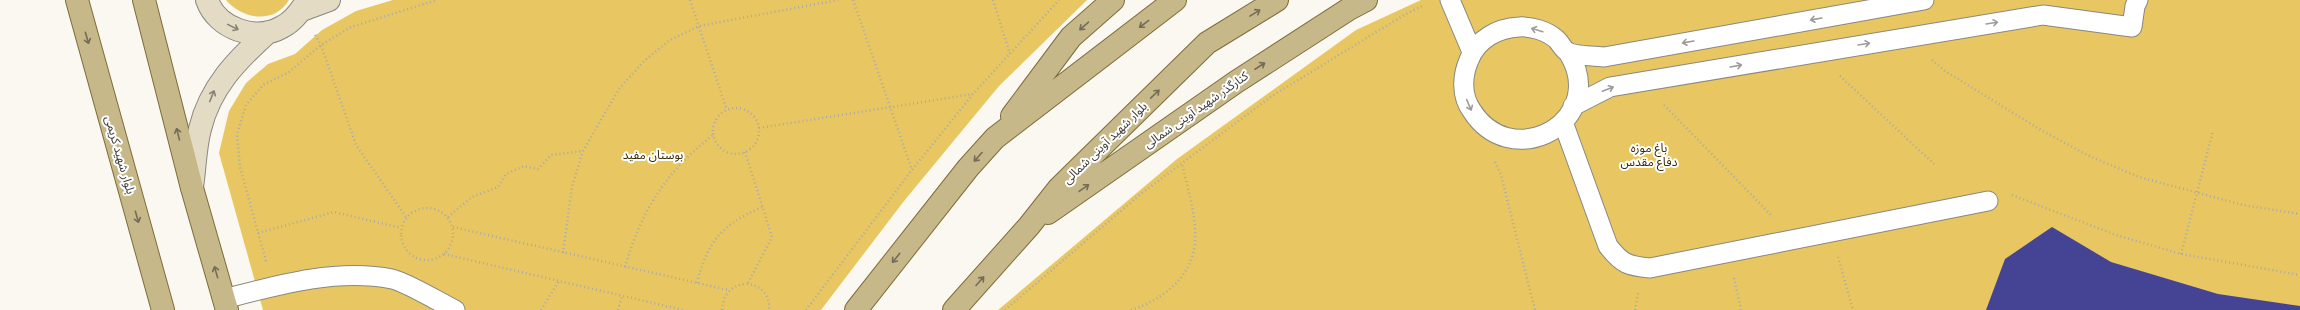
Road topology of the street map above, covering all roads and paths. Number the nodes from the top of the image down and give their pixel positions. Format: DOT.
graph roads {
  1 [pos="76,0"];
  2 [pos="144,0"];
  3 [pos="207,0"];
  4 [pos="329,0"];
  5 [pos="437,0"];
  6 [pos="690,0"];
  7 [pos="838,0"];
  8 [pos="854,0"];
  9 [pos="993,0"];
  10 [pos="1059,0"];
  11 [pos="1113,0"];
  12 [pos="1175,0"];
  13 [pos="1277,0"];
  14 [pos="1366,0"];
  15 [pos="1450,0"];
  16 [pos="1924,0"];
  17 [pos="2138,0"];
  18 [pos="1428,3"];
  19 [pos="304,5"];
  20 [pos="699,26"];
  21 [pos="268,32"];
  22 [pos="1907,37"];
  23 [pos="321,45"];
  24 [pos="1472,52"];
  25 [pos="1568,52"];
  26 [pos="1815,53"];
  27 [pos="1010,54"];
  28 [pos="1642,82"];
  29 [pos="973,94"];
  30 [pos="1573,106"];
  31 [pos="890,107"];
  32 [pos="727,110"];
  33 [pos="1479,122"];
  34 [pos="1563,122"];
  35 [pos="759,128"];
  36 [pos="2214,131"];
  37 [pos="713,135"];
  38 [pos="995,138"];
  39 [pos="583,151"];
  40 [pos="745,152"];
  41 [pos="1182,163"];
  42 [pos="1934,164"];
  43 [pos="912,170"];
  44 [pos="192,188"];
  45 [pos="2197,193"];
  46 [pos="1988,201"];
  47 [pos="762,207"];
  48 [pos="2300,214"];
  49 [pos="406,217"];
  50 [pos="448,217"];
  51 [pos="1029,226"];
  52 [pos="453,227"];
  53 [pos="401,228"];
  54 [pos="1830,232"];
  55 [pos="258,233"];
  56 [pos="1794,239"];
  57 [pos="1727,252"];
  58 [pos="563,253"];
  59 [pos="444,254"];
  60 [pos="2181,254"];
  61 [pos="625,266"];
  62 [pos="2300,275"];
  63 [pos="559,281"];
  64 [pos="697,283"];
  65 [pos="748,283"];
  66 [pos="272,286"];
  67 [pos="728,290"];
  68 [pos="622,296"];
  69 [pos="225,304"];
  70 [pos="163,310"];
  71 [pos="455,310"];
  72 [pos="542,310"];
  73 [pos="618,310"];
  74 [pos="683,310"];
  75 [pos="722,310"];
  76 [pos="769,310"];
  77 [pos="806,310"];
  78 [pos="856,310"];
  79 [pos="954,310"];
  80 [pos="1005,310"];
  81 [pos="1131,310"];
  82 [pos="1535,310"];
  83 [pos="1742,310"];
  84 [pos="1852,310"];
  1 -- 70 [label="main road, بلوار شهید کریمی, one-way"];
  44 -- 2 [label="main road, one-way"];
  3 -- 21 [label="street, one-way"];
  4 -- 19 [label="street"];
  5 -- 23 [label="path"];
  6 -- 20 [label="path"];
  7 -- 20 [label="path"];
  8 -- 31 [label="path"];
  9 -- 27 [label="path"];
  10 -- 27 [label="path"];
  11 -- 38 [label="main road, one-way"];
  12 -- 38 [label="main road, one-way"];
  51 -- 13 [label="main road, بلوار شهید آوینی شمالی, one-way"];
  51 -- 14 [label="main road, کنارگذر شهید آوینی شمالی, one-way"];
  15 -- 24 [label="lane"];
  16 -- 25 [label="lane, one-way"];
  22 -- 17 [label="lane, one-way"];
  18 -- 41 [label="path"];
  19 -- 21 [label="street"];
  19 -- 23 [label="path"];
  20 -- 32 [label="path"];
  20 -- 39 [label="path"];
  44 -- 21 [label="street, one-way"];
  26 -- 22 [label="lane, one-way"];
  22 -- 45 [label="path"];
  23 -- 49 [label="path"];
  23 -- 55 [label="path"];
  25 -- 24 [label="lane, one-way"];
  24 -- 33 [label="lane, one-way"];
  25 -- 30 [label="lane"];
  28 -- 26 [label="lane, one-way"];
  26 -- 42 [label="path"];
  27 -- 29 [label="path"];
  30 -- 28 [label="lane, one-way"];
  28 -- 56 [label="path"];
  29 -- 31 [label="path"];
  29 -- 43 [label="path"];
  30 -- 34 [label="lane"];
  31 -- 35 [label="path"];
  31 -- 43 [label="path"];
  32 -- 35 [label="path"];
  32 -- 37 [label="path"];
  33 -- 34 [label="lane"];
  33 -- 82 [label="path"];
  34 -- 57 [label="lane"];
  35 -- 40 [label="path"];
  36 -- 45 [label="path"];
  37 -- 40 [label="path"];
  37 -- 61 [label="path"];
  38 -- 78 [label="main road, one-way"];
  39 -- 50 [label="path"];
  39 -- 58 [label="path"];
  40 -- 47 [label="path"];
  41 -- 80 [label="path"];
  41 -- 81 [label="path"];
  43 -- 77 [label="path"];
  69 -- 44 [label="main road, one-way"];
  45 -- 48 [label="path"];
  45 -- 60 [label="path"];
  46 -- 54 [label="lane"];
  46 -- 60 [label="path"];
  47 -- 64 [label="path"];
  47 -- 65 [label="path"];
  49 -- 50 [label="path"];
  49 -- 53 [label="path"];
  50 -- 52 [label="path"];
  79 -- 51 [label="main road, بلوار شهید آوینی شمالی, one-way"];
  52 -- 58 [label="path"];
  52 -- 59 [label="path"];
  53 -- 55 [label="path"];
  53 -- 59 [label="path"];
  54 -- 56 [label="lane"];
  54 -- 84 [label="path"];
  55 -- 66 [label="path"];
  56 -- 57 [label="lane"];
  57 -- 83 [label="path"];
  58 -- 61 [label="path"];
  59 -- 63 [label="path"];
  60 -- 62 [label="path"];
  61 -- 64 [label="path"];
  63 -- 68 [label="path"];
  63 -- 72 [label="path"];
  64 -- 67 [label="path"];
  65 -- 67 [label="path"];
  65 -- 76 [label="path"];
  66 -- 69 [label="lane"];
  66 -- 71 [label="lane"];
  67 -- 75 [label="path"];
  68 -- 73 [label="path"];
  68 -- 74 [label="path"];
}
